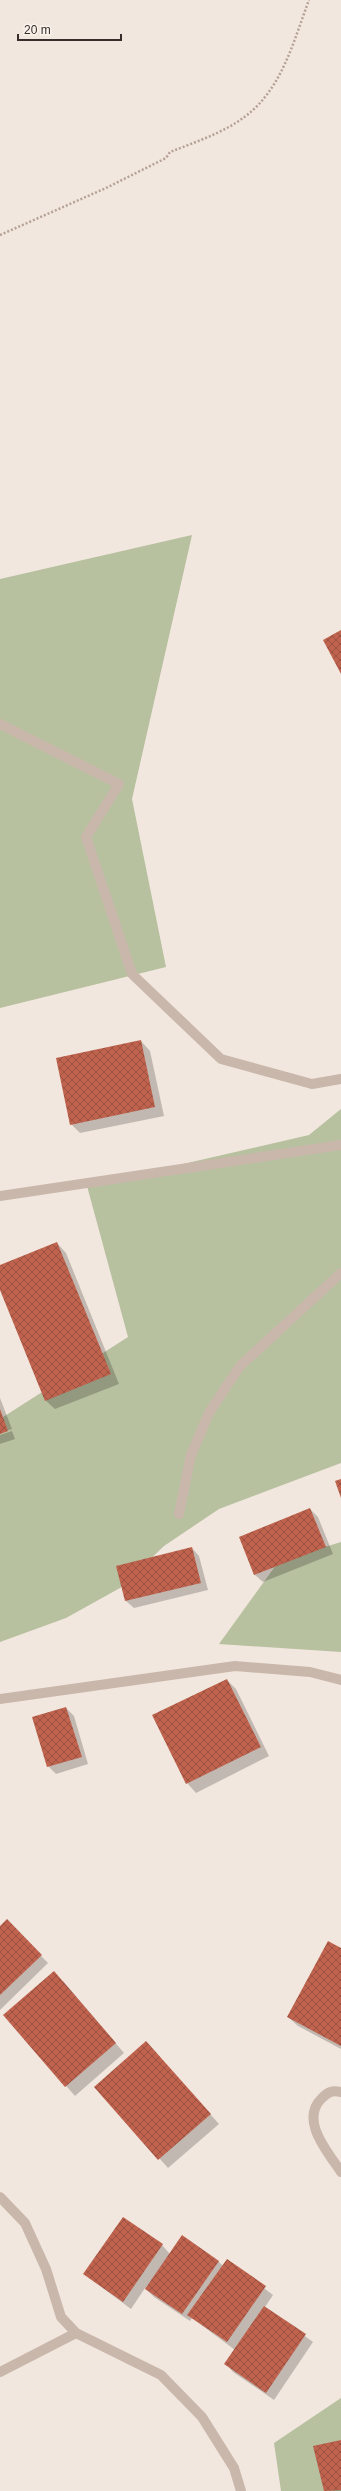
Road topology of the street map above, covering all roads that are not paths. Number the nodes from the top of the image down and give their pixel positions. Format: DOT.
graph roads {
  1 [pos="0,724"];
  2 [pos="341,1078"];
  3 [pos="341,1145"];
  4 [pos="0,1196"];
  5 [pos="341,1273"];
  6 [pos="180,1514"];
  7 [pos="341,1680"];
  8 [pos="0,1698"];
  9 [pos="341,2092"];
  10 [pos="341,2172"];
  11 [pos="0,2197"];
  12 [pos="76,2332"];
  13 [pos="0,2372"];
  14 [pos="241,2491"];
  1 -- 2 [label="street"];
  3 -- 4 [label="street"];
  5 -- 6 [label="street"];
  7 -- 8 [label="street"];
  9 -- 10 [label="street"];
  11 -- 12 [label="street"];
  12 -- 13 [label="street"];
  12 -- 14 [label="street"];
}
